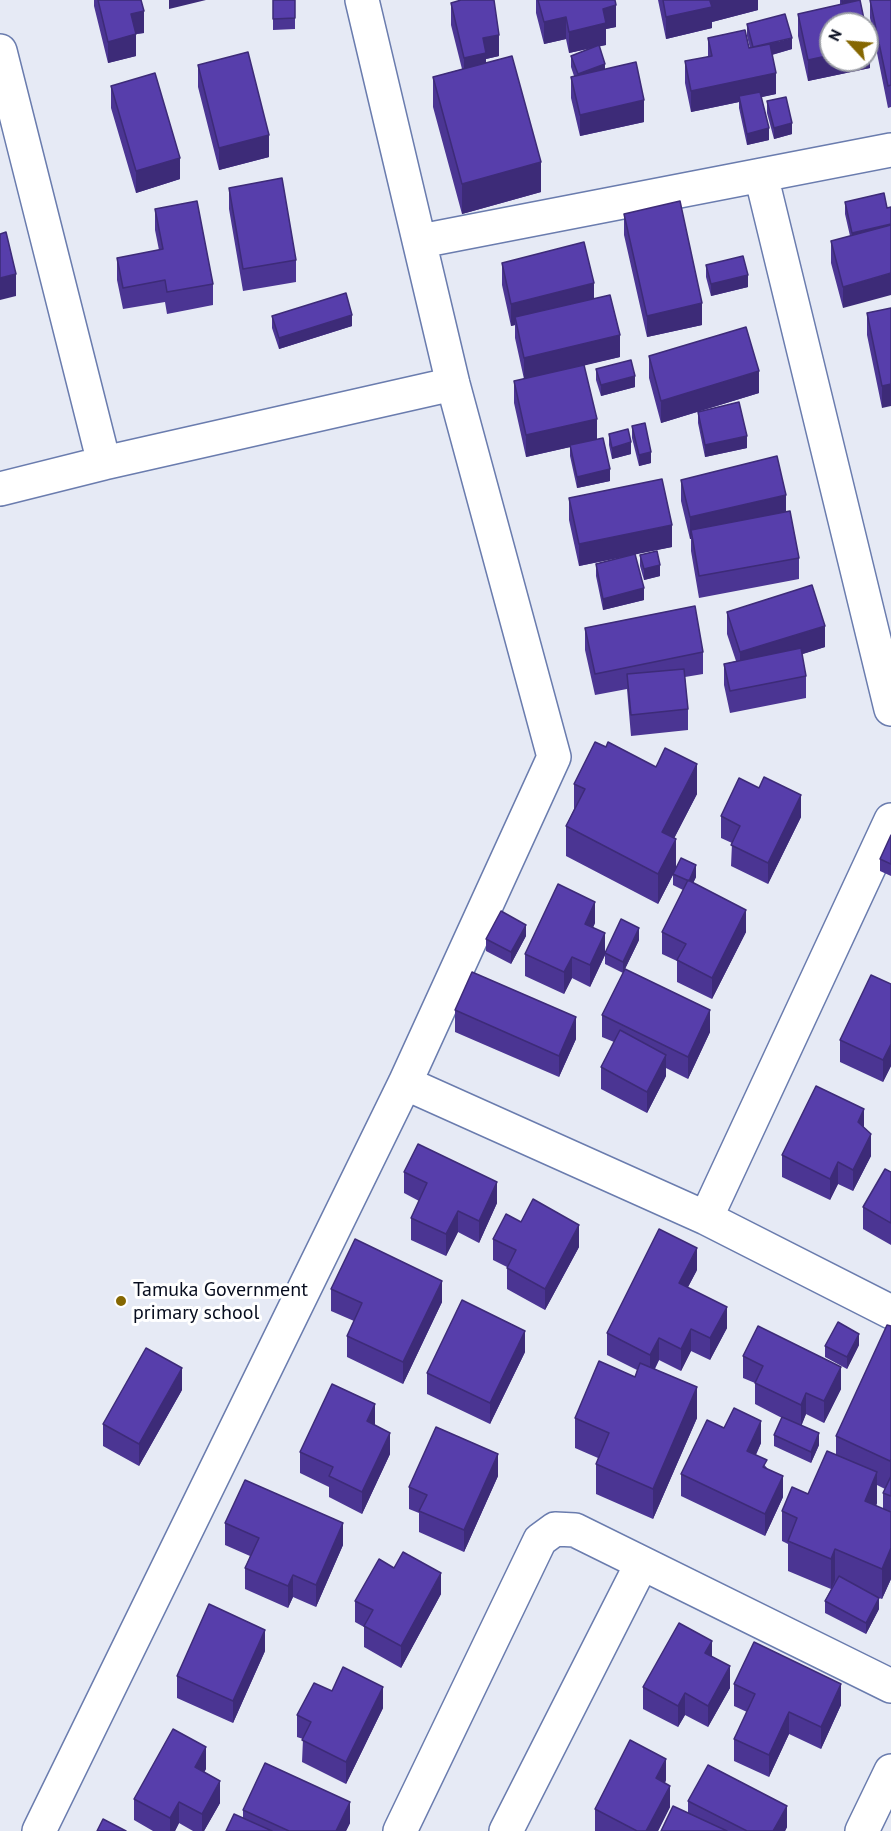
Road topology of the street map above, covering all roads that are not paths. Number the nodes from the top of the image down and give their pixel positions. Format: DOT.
graph roads {
  1 [pos="362,0"];
  2 [pos="0,51"];
  3 [pos="891,150"];
  4 [pos="761,175"];
  5 [pos="421,241"];
  6 [pos="453,384"];
  7 [pos="104,463"];
  8 [pos="0,489"];
  9 [pos="891,709"];
  10 [pos="891,820"];
  11 [pos="405,1083"];
  12 [pos="706,1218"];
  13 [pos="891,1312"];
  14 [pos="641,1565"];
  15 [pos="891,1686"];
  16 [pos="891,1771"];
  17 [pos="39,1831"];
  18 [pos="400,1831"];
  19 [pos="506,1831"];
  20 [pos="862,1831"];
  1 -- 5 [label="street"];
  2 -- 7 [label="street"];
  3 -- 4 [label="street"];
  4 -- 5 [label="street"];
  4 -- 9 [label="street"];
  5 -- 6 [label="street"];
  6 -- 7 [label="street"];
  6 -- 11 [label="street"];
  7 -- 8 [label="street"];
  10 -- 12 [label="street"];
  11 -- 12 [label="street"];
  11 -- 17 [label="street"];
  12 -- 13 [label="street"];
  14 -- 15 [label="street"];
  14 -- 18 [label="street"];
  14 -- 19 [label="street"];
  16 -- 20 [label="street"];
}
